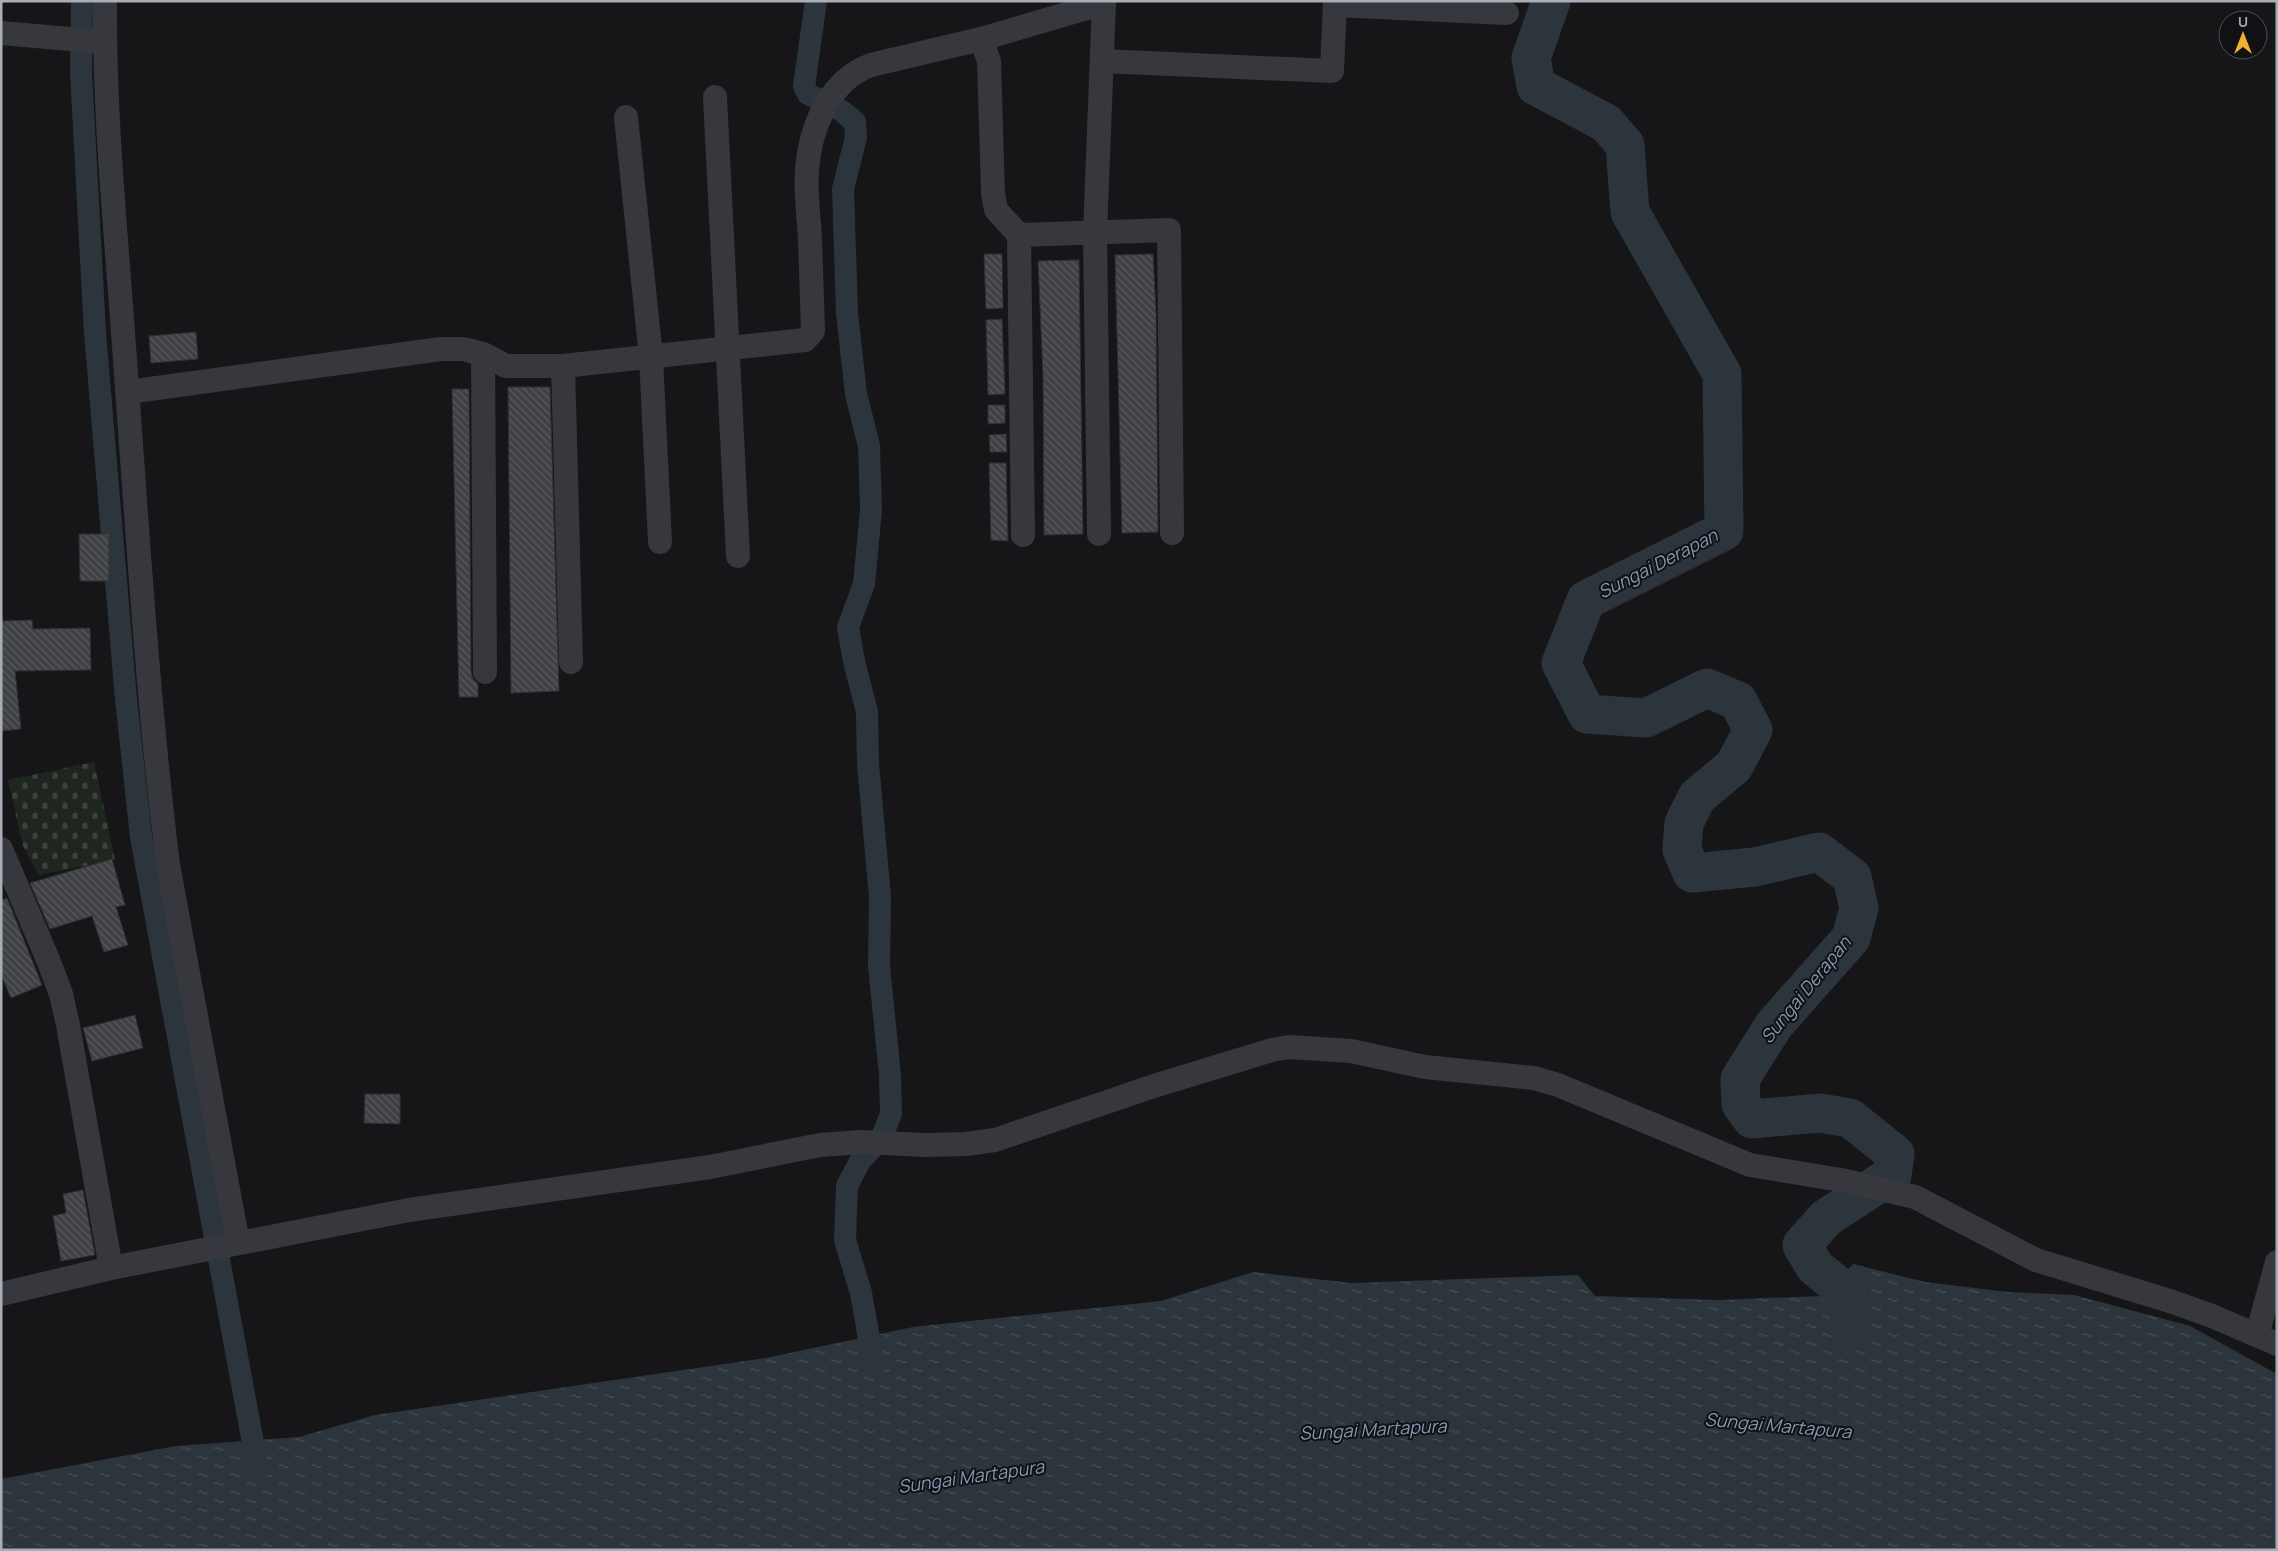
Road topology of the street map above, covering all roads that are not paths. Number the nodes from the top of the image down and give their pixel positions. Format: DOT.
graph roads {
  1 [pos="105,1"];
  2 [pos="1104,2"];
  3 [pos="1335,3"];
  4 [pos="1507,13"];
  5 [pos="1,33"];
  6 [pos="981,40"];
  7 [pos="98,42"];
  8 [pos="1102,61"];
  9 [pos="715,97"];
  10 [pos="626,117"];
  11 [pos="1095,233"];
  12 [pos="1019,235"];
  13 [pos="729,348"];
  14 [pos="483,354"];
  15 [pos="651,357"];
  16 [pos="563,366"];
  17 [pos="128,392"];
  18 [pos="1172,533"];
  19 [pos="1099,534"];
  20 [pos="1023,535"];
  21 [pos="660,542"];
  22 [pos="738,556"];
  23 [pos="571,662"];
  24 [pos="485,672"];
  25 [pos="1,849"];
  26 [pos="222,1246"];
  27 [pos="2277,1262"];
  28 [pos="111,1268"];
  29 [pos="1,1294"];
  30 [pos="2267,1340"];
  1 -- 7 [label="street"];
  2 -- 6 [label="street"];
  2 -- 8 [label="street"];
  3 -- 4 [label="street"];
  3 -- 8 [label="street"];
  5 -- 7 [label="street"];
  6 -- 12 [label="street"];
  6 -- 13 [label="street"];
  7 -- 17 [label="street"];
  8 -- 11 [label="street"];
  9 -- 13 [label="street"];
  10 -- 15 [label="street"];
  11 -- 12 [label="street"];
  11 -- 18 [label="street"];
  11 -- 19 [label="street"];
  12 -- 20 [label="street"];
  13 -- 15 [label="street"];
  13 -- 22 [label="street"];
  14 -- 16 [label="street"];
  14 -- 17 [label="street"];
  14 -- 24 [label="street"];
  15 -- 16 [label="street"];
  15 -- 21 [label="street"];
  16 -- 23 [label="street"];
  17 -- 26 [label="street"];
  25 -- 28 [label="street"];
  26 -- 28 [label="street"];
  26 -- 30 [label="street"];
  27 -- 30 [label="street"];
  28 -- 29 [label="street"];
}
